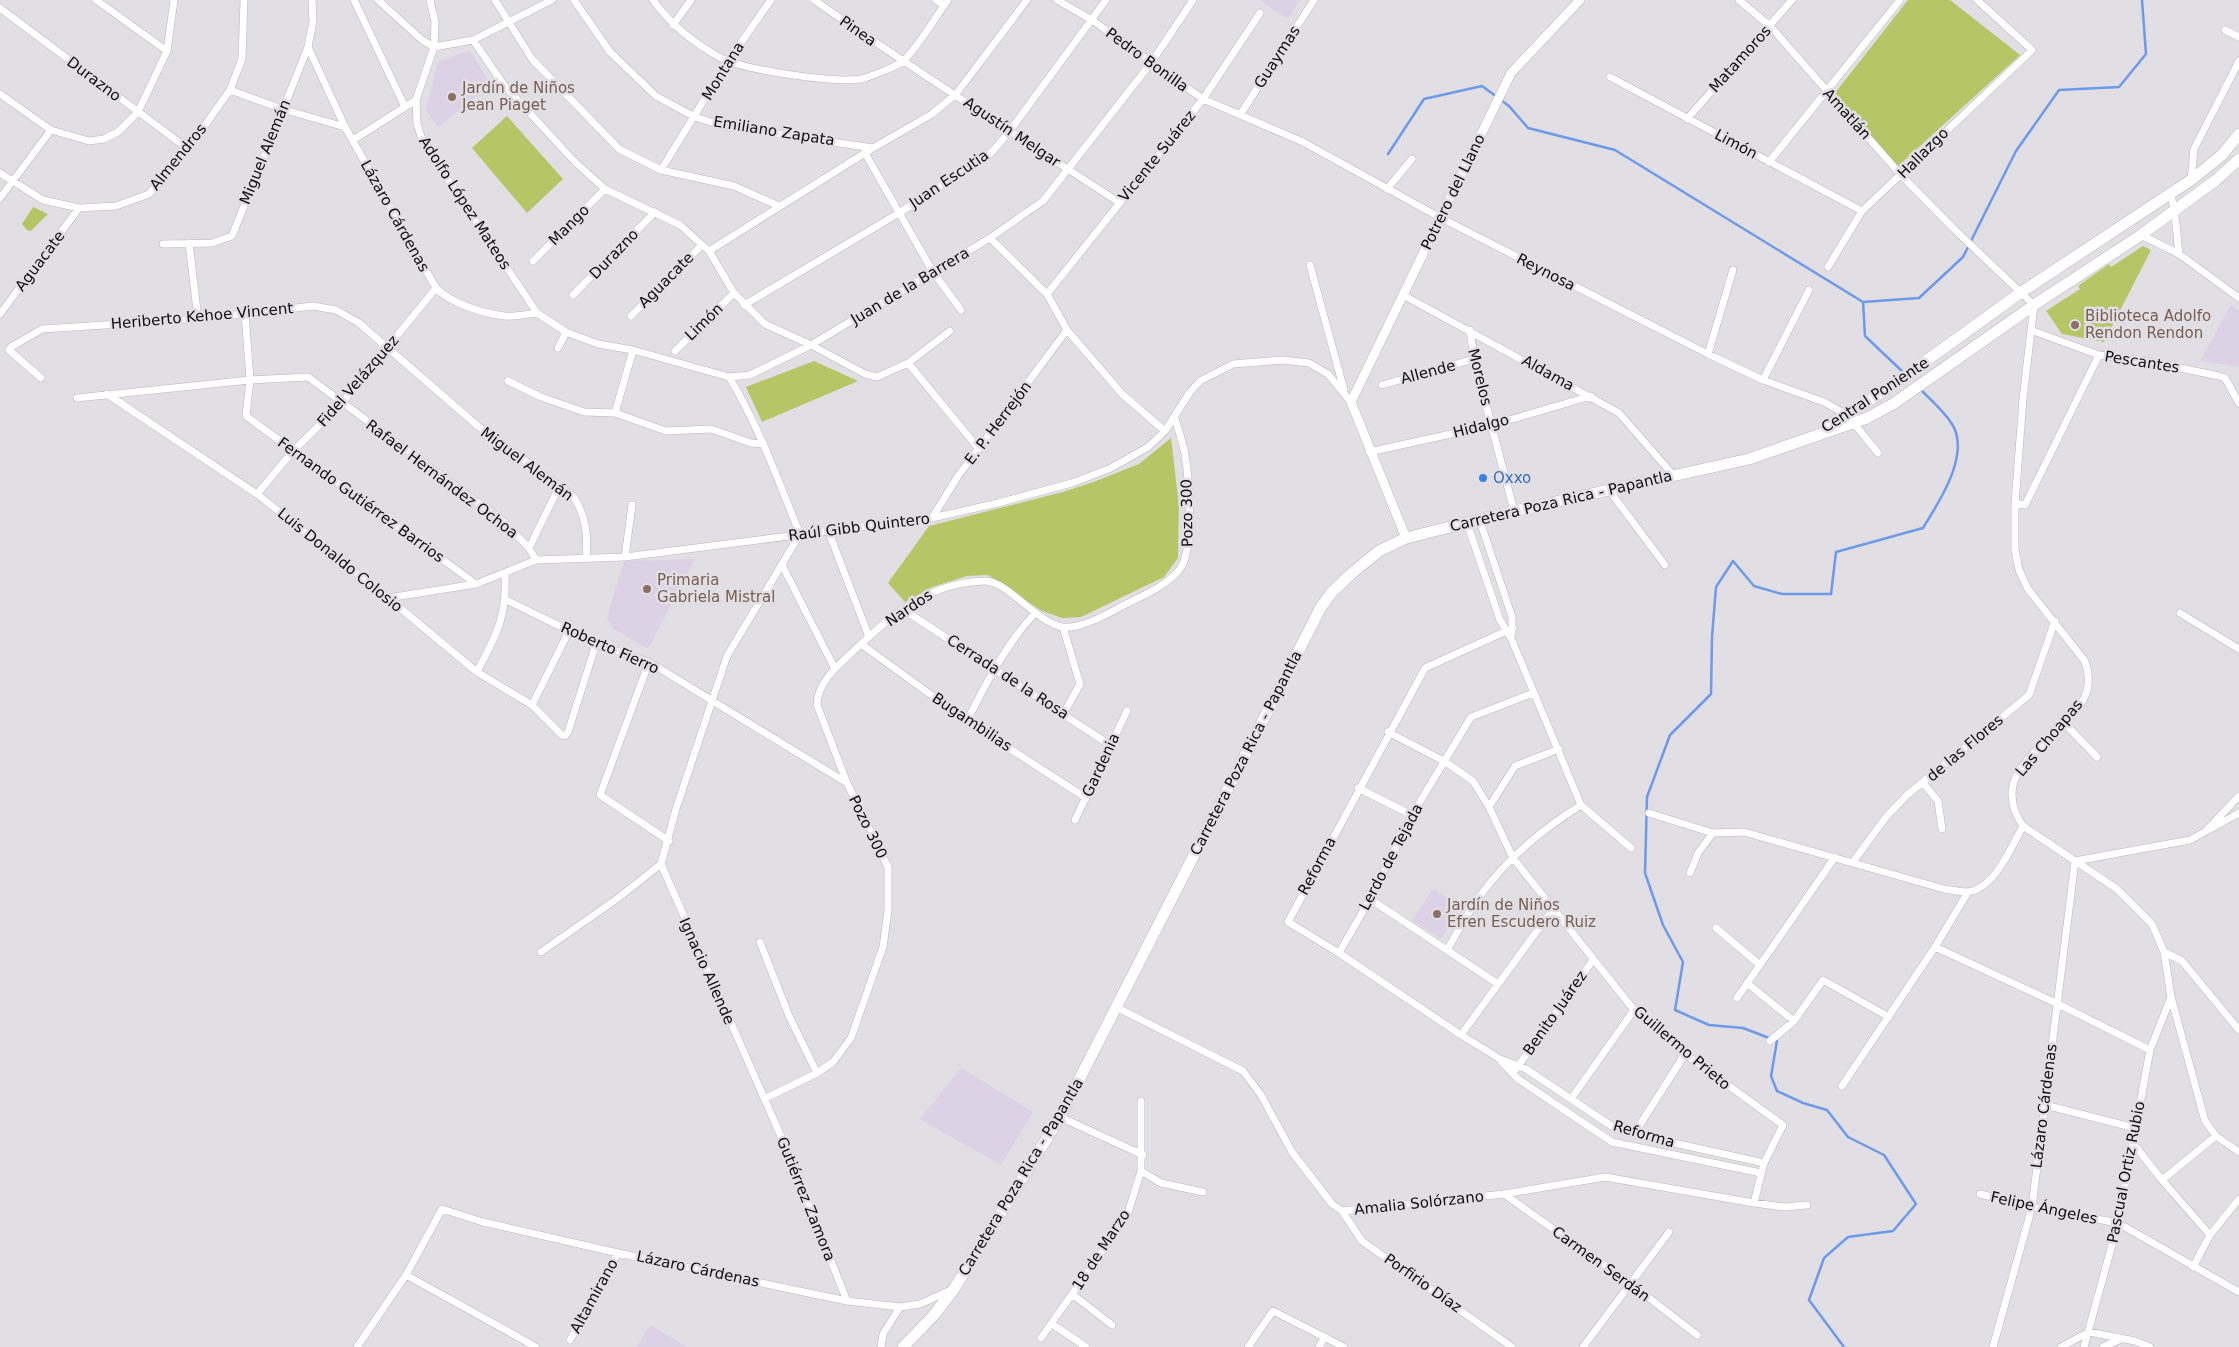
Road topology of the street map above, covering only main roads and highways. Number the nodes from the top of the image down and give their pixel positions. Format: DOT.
graph roads {
  1 [pos="2239,134"];
  2 [pos="2239,159"];
  3 [pos="1851,419"];
  4 [pos="1806,438"];
  5 [pos="903,1347"];
  1 -- 3 [label="main road, Central Poniente"];
  2 -- 3 [label="main road, Central Poniente"];
  3 -- 4 [label="main road, Central Poniente"];
  4 -- 5 [label="main road, Carretera Poza Rica - Papantla"];
}
